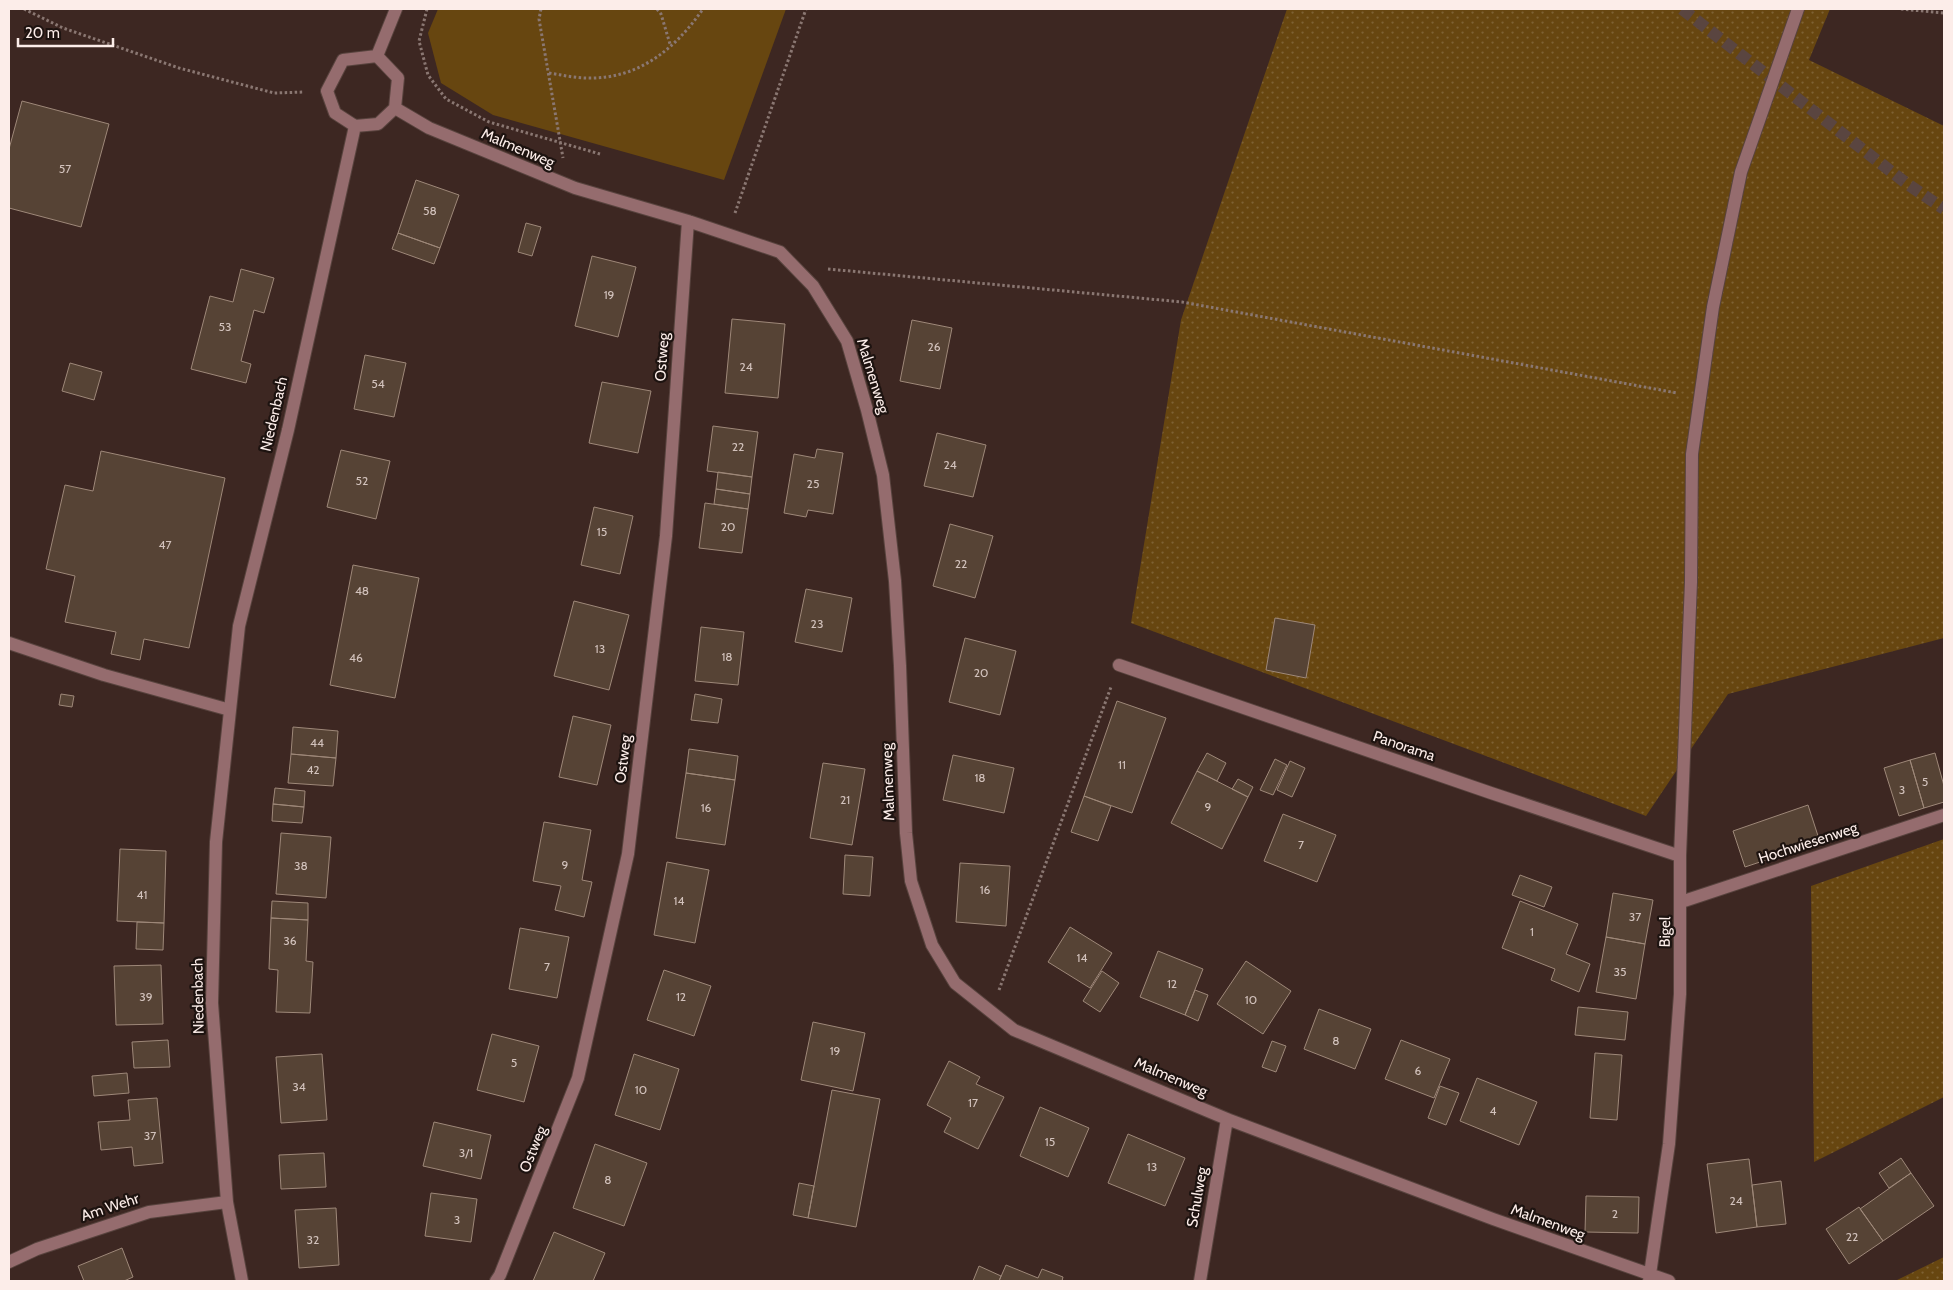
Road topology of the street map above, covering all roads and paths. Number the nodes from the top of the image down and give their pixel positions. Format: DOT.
graph roads {
  1 [pos="24,9"];
  2 [pos="396,9"];
  3 [pos="426,9"];
  4 [pos="542,9"];
  5 [pos="657,9"];
  6 [pos="702,9"];
  7 [pos="806,9"];
  8 [pos="1798,9"];
  9 [pos="1901,9"];
  10 [pos="1944,13"];
  11 [pos="671,45"];
  12 [pos="377,56"];
  13 [pos="549,73"];
  14 [pos="327,90"];
  15 [pos="395,108"];
  16 [pos="355,126"];
  17 [pos="559,142"];
  18 [pos="600,154"];
  19 [pos="575,188"];
  20 [pos="688,221"];
  21 [pos="727,234"];
  22 [pos="793,266"];
  23 [pos="1700,398"];
  24 [pos="9,643"];
  25 [pos="1119,665"];
  26 [pos="230,710"];
  27 [pos="1944,816"];
  28 [pos="1680,856"];
  29 [pos="1681,902"];
  30 [pos="991,1012"];
  31 [pos="1227,1119"];
  32 [pos="227,1202"];
  33 [pos="9,1262"];
  34 [pos="1650,1279"];
  35 [pos="242,1281"];
  36 [pos="496,1281"];
  37 [pos="1200,1281"];
  38 [pos="1669,1281"];
  1 -- 14 [label="path"];
  2 -- 12 [label="street"];
  3 -- 17 [label="path"];
  4 -- 13 [label="path"];
  5 -- 11 [label="path"];
  6 -- 11 [label="path"];
  7 -- 21 [label="path"];
  8 -- 23 [label="street, Bigel"];
  9 -- 10 [label="path"];
  11 -- 13 [label="path"];
  12 -- 14 [label="street"];
  12 -- 15 [label="street"];
  13 -- 17 [label="path"];
  14 -- 16 [label="street"];
  15 -- 16 [label="street"];
  15 -- 19 [label="street, Malmenweg"];
  16 -- 26 [label="street, Niedenbach"];
  17 -- 18 [label="path"];
  17 -- 19 [label="path"];
  19 -- 20 [label="street, Malmenweg"];
  20 -- 21 [label="street, Malmenweg"];
  20 -- 36 [label="street, Ostweg"];
  21 -- 22 [label="street, Malmenweg"];
  22 -- 23 [label="path"];
  22 -- 30 [label="street, Malmenweg"];
  23 -- 28 [label="street, Bigel"];
  24 -- 26 [label="street"];
  25 -- 28 [label="street, Panorama"];
  25 -- 30 [label="path"];
  26 -- 32 [label="street, Niedenbach"];
  27 -- 29 [label="street, Hochwiesenweg"];
  28 -- 29 [label="street, Bigel"];
  29 -- 34 [label="street, Bigel"];
  30 -- 31 [label="street, Malmenweg"];
  31 -- 34 [label="street, Malmenweg"];
  31 -- 37 [label="street, Schulweg"];
  32 -- 33 [label="street, Am Wehr"];
  32 -- 35 [label="street, Niedenbach"];
  34 -- 38 [label="street, Malmenweg"];
}
